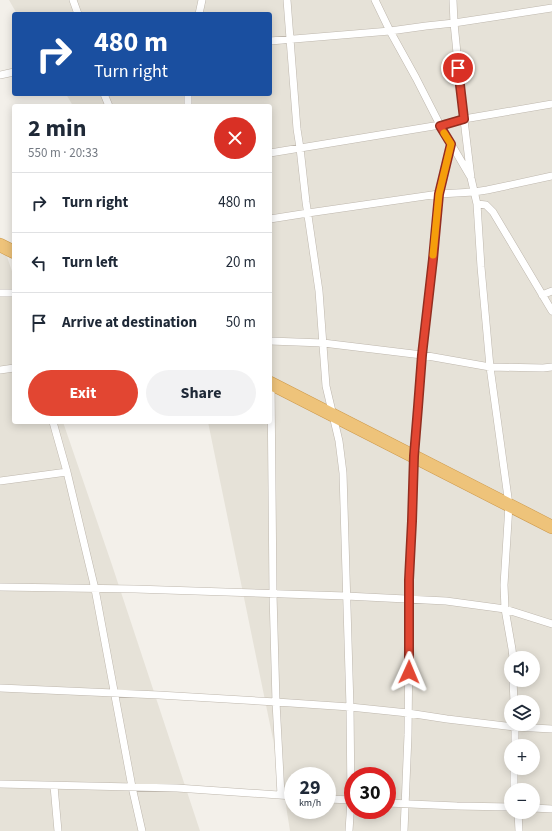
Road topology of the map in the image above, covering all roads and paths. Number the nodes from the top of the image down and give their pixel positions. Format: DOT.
graph roads {
  1 [pos="73,0"];
  2 [pos="202,0"];
  3 [pos="287,0"];
  4 [pos="375,0"];
  5 [pos="453,0"];
  6 [pos="552,8"];
  7 [pos="77,12"];
  8 [pos="199,12"];
  9 [pos="454,23"];
  10 [pos="390,31"];
  11 [pos="290,39"];
  12 [pos="272,41"];
  13 [pos="12,72"];
  14 [pos="0,75"];
  15 [pos="552,104"];
  16 [pos="464,119"];
  17 [pos="440,126"];
  18 [pos="451,144"];
  19 [pos="300,148"];
  20 [pos="272,153"];
  21 [pos="552,176"];
  22 [pos="471,178"];
  23 [pos="474,192"];
  24 [pos="439,194"];
  25 [pos="477,204"];
  26 [pos="308,213"];
  27 [pos="272,220"];
  28 [pos="0,245"];
  29 [pos="12,251"];
  30 [pos="552,291"];
  31 [pos="0,293"];
  32 [pos="12,293"];
  33 [pos="542,295"];
  34 [pos="552,311"];
  35 [pos="272,342"];
  36 [pos="323,343"];
  37 [pos="422,355"];
  38 [pos="552,367"];
  39 [pos="12,368"];
  40 [pos="490,368"];
  41 [pos="0,370"];
  42 [pos="272,384"];
  43 [pos="334,415"];
  44 [pos="54,424"];
  45 [pos="271,424"];
  46 [pos="414,456"];
  47 [pos="67,472"];
  48 [pos="0,480"];
  49 [pos="509,504"];
  50 [pos="552,527"];
  51 [pos="0,587"];
  52 [pos="95,589"];
  53 [pos="273,594"];
  54 [pos="346,596"];
  55 [pos="409,599"];
  56 [pos="505,610"];
  57 [pos="552,624"];
  58 [pos="512,651"];
  59 [pos="0,688"];
  60 [pos="114,693"];
  61 [pos="276,702"];
  62 [pos="350,707"];
  63 [pos="408,713"];
  64 [pos="504,724"];
  65 [pos="540,728"];
  66 [pos="552,729"];
  67 [pos="351,767"];
  68 [pos="0,784"];
  69 [pos="54,786"];
  70 [pos="132,787"];
  71 [pos="281,795"];
  72 [pos="284,795"];
  73 [pos="396,804"];
  74 [pos="405,804"];
  75 [pos="504,807"];
  76 [pos="540,808"];
  77 [pos="552,809"];
  78 [pos="350,819"];
  79 [pos="518,819"];
  80 [pos="58,831"];
  81 [pos="142,831"];
  82 [pos="349,831"];
  83 [pos="404,831"];
  84 [pos="519,831"];
  1 -- 7 [label="street"];
  2 -- 8 [label="street"];
  3 -- 11 [label="street"];
  4 -- 10 [label="street"];
  5 -- 9 [label="street"];
  6 -- 9 [label="street"];
  9 -- 10 [label="street"];
  9 -- 16 [label="street"];
  10 -- 11 [label="street"];
  10 -- 17 [label="street"];
  11 -- 12 [label="street"];
  11 -- 19 [label="street"];
  13 -- 14 [label="street"];
  15 -- 16 [label="street"];
  16 -- 17 [label="street"];
  16 -- 22 [label="street"];
  17 -- 18 [label="street"];
  17 -- 19 [label="street"];
  18 -- 22 [label="street"];
  18 -- 24 [label="street"];
  19 -- 20 [label="street"];
  19 -- 26 [label="street"];
  21 -- 23 [label="street"];
  22 -- 23 [label="street"];
  23 -- 24 [label="street"];
  23 -- 25 [label="street"];
  24 -- 26 [label="street"];
  24 -- 37 [label="street"];
  25 -- 33 [label="street"];
  25 -- 40 [label="street"];
  26 -- 27 [label="street"];
  26 -- 36 [label="street"];
  28 -- 29 [label="highway"];
  30 -- 33 [label="street"];
  31 -- 32 [label="street"];
  33 -- 34 [label="street"];
  35 -- 36 [label="street"];
  36 -- 37 [label="street"];
  36 -- 43 [label="street"];
  37 -- 40 [label="street"];
  37 -- 46 [label="street"];
  38 -- 40 [label="street"];
  39 -- 41 [label="street"];
  40 -- 49 [label="street"];
  42 -- 43 [label="highway"];
  43 -- 46 [label="highway"];
  43 -- 54 [label="street"];
  44 -- 47 [label="street"];
  45 -- 53 [label="street"];
  46 -- 49 [label="highway"];
  46 -- 55 [label="street"];
  47 -- 48 [label="street"];
  47 -- 52 [label="street"];
  49 -- 50 [label="highway"];
  49 -- 56 [label="street"];
  51 -- 52 [label="street"];
  52 -- 53 [label="street"];
  52 -- 60 [label="street"];
  53 -- 54 [label="street"];
  53 -- 61 [label="street"];
  54 -- 55 [label="street"];
  54 -- 62 [label="street"];
  55 -- 56 [label="street"];
  55 -- 63 [label="street"];
  56 -- 57 [label="street"];
  56 -- 58 [label="street"];
  59 -- 60 [label="street"];
  60 -- 61 [label="street"];
  60 -- 70 [label="street"];
  61 -- 62 [label="street"];
  61 -- 71 [label="street"];
  62 -- 63 [label="street"];
  62 -- 67 [label="street"];
  63 -- 64 [label="street"];
  63 -- 74 [label="street"];
  65 -- 66 [label="street"];
  68 -- 69 [label="street"];
  69 -- 70 [label="street"];
  69 -- 80 [label="street"];
  70 -- 71 [label="street"];
  70 -- 81 [label="street"];
  71 -- 72 [label="street"];
  73 -- 74 [label="street"];
  74 -- 75 [label="street"];
  74 -- 83 [label="street"];
  76 -- 77 [label="street"];
  78 -- 82 [label="street"];
  79 -- 84 [label="street"];
}
